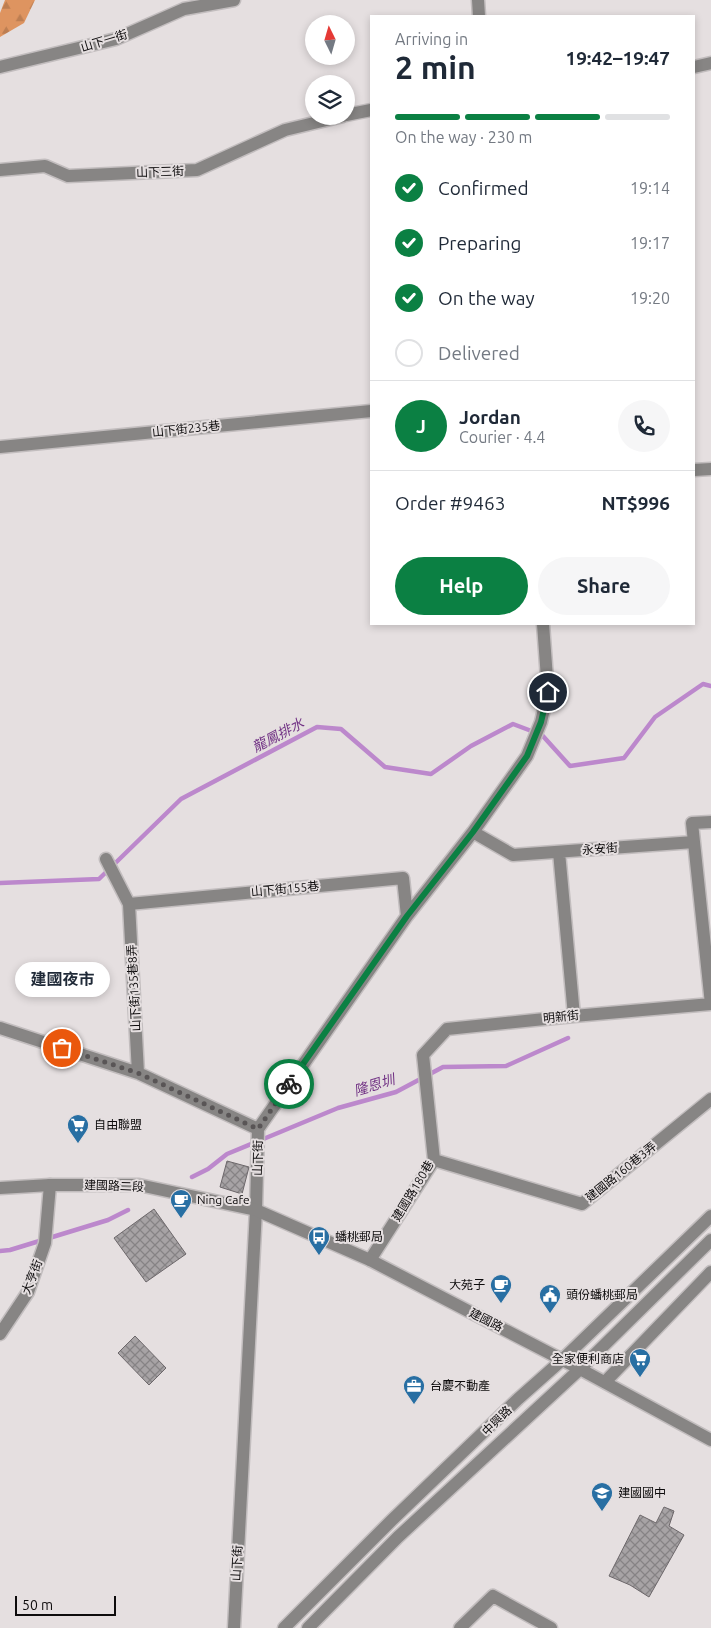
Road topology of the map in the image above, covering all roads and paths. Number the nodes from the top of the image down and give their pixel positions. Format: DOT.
graph roads {
  1 [pos="234,0"];
  2 [pos="478,0"];
  3 [pos="479,15"];
  4 [pos="711,63"];
  5 [pos="695,67"];
  6 [pos="0,68"];
  7 [pos="370,110"];
  8 [pos="355,114"];
  9 [pos="306,125"];
  10 [pos="0,170"];
  11 [pos="370,411"];
  12 [pos="0,447"];
  13 [pos="711,468"];
  14 [pos="695,470"];
  15 [pos="543,625"];
  16 [pos="711,822"];
  17 [pos="473,832"];
  18 [pos="694,842"];
  19 [pos="559,852"];
  20 [pos="107,861"];
  21 [pos="129,904"];
  22 [pos="407,916"];
  23 [pos="711,1004"];
  24 [pos="574,1016"];
  25 [pos="0,1028"];
  26 [pos="423,1055"];
  27 [pos="138,1073"];
  28 [pos="711,1099"];
  29 [pos="258,1137"];
  30 [pos="434,1160"];
  31 [pos="50,1185"];
  32 [pos="0,1188"];
  33 [pos="256,1210"];
  34 [pos="711,1216"];
  35 [pos="711,1240"];
  36 [pos="370,1260"];
  37 [pos="711,1272"];
  38 [pos="0,1334"];
  39 [pos="562,1360"];
  40 [pos="580,1369"];
  41 [pos="605,1382"];
  42 [pos="711,1440"];
  43 [pos="234,1628"];
  44 [pos="284,1628"];
  45 [pos="308,1628"];
  46 [pos="460,1628"];
  47 [pos="551,1628"];
  1 -- 6 [label="street, 山下一街"];
  2 -- 3 [label="street"];
  4 -- 5 [label="street"];
  7 -- 8 [label="street, 山下三街"];
  9 -- 10 [label="street, 山下三街"];
  11 -- 12 [label="street, 山下街235巷"];
  13 -- 14 [label="street"];
  15 -- 17 [label="street, 山下街"];
  16 -- 18 [label="street"];
  17 -- 19 [label="street, 永安街"];
  17 -- 22 [label="street, 山下街"];
  18 -- 19 [label="street, 永安街"];
  18 -- 23 [label="street"];
  19 -- 24 [label="street"];
  20 -- 21 [label="street"];
  21 -- 22 [label="street, 山下街155巷"];
  21 -- 27 [label="street, 山下街135巷8弄"];
  22 -- 29 [label="street, 山下街"];
  23 -- 24 [label="street, 明新街"];
  24 -- 26 [label="street, 明新街"];
  25 -- 27 [label="street"];
  26 -- 30 [label="street, 建國路180巷"];
  27 -- 29 [label="street"];
  28 -- 30 [label="street, 建國路160巷3弄"];
  29 -- 33 [label="street, 山下街"];
  30 -- 36 [label="street, 建國路180巷"];
  31 -- 32 [label="street, 建國路二段"];
  31 -- 33 [label="street, 建國路二段"];
  31 -- 38 [label="street, 大亨街"];
  33 -- 36 [label="street, 建國路"];
  33 -- 43 [label="street, 山下街"];
  34 -- 39 [label="street, 中興路"];
  35 -- 40 [label="street, 中興路"];
  36 -- 39 [label="street, 建國路"];
  37 -- 41 [label="street"];
  39 -- 40 [label="street, 建國路"];
  39 -- 44 [label="street, 中興路"];
  40 -- 41 [label="street, 建國路"];
  40 -- 45 [label="street, 中興路"];
  41 -- 42 [label="street, 建國路"];
  46 -- 47 [label="street"];
}
